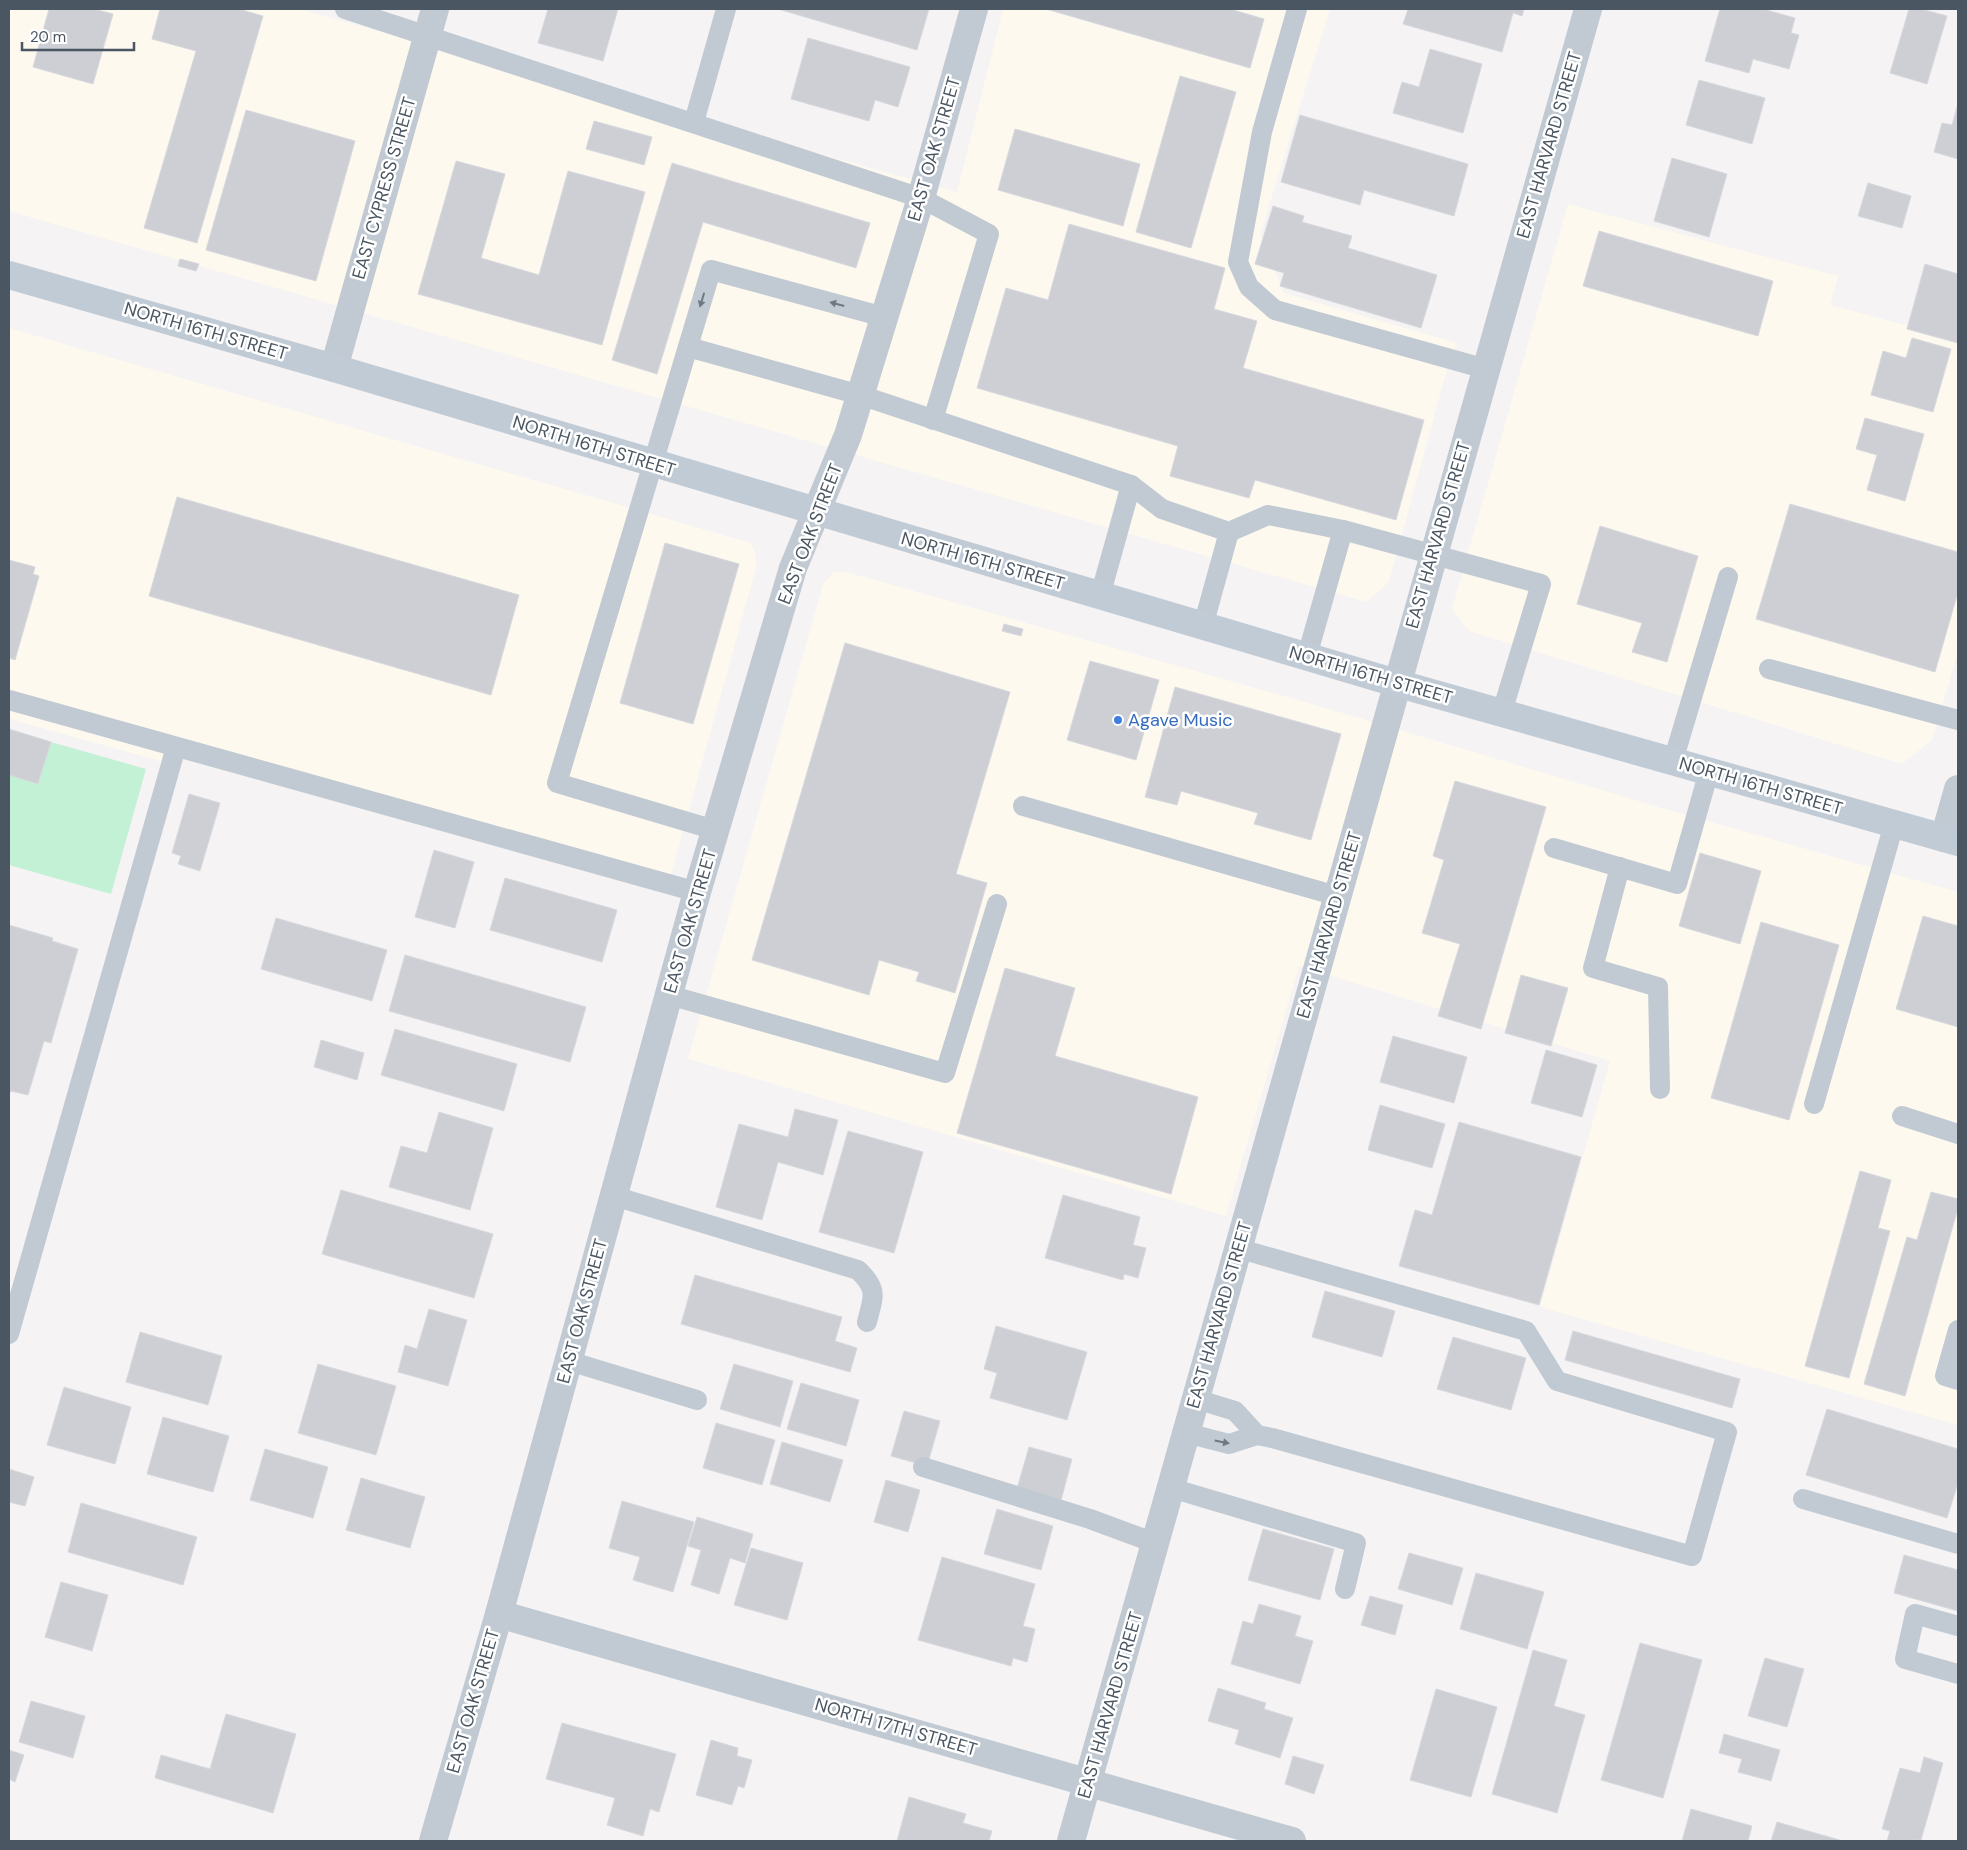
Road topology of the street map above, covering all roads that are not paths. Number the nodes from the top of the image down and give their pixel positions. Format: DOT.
graph roads {
  1 [pos="345,9"];
  2 [pos="435,9"];
  3 [pos="726,9"];
  4 [pos="974,9"];
  5 [pos="1297,9"];
  6 [pos="1588,9"];
  7 [pos="428,35"];
  8 [pos="694,122"];
  9 [pos="921,198"];
  10 [pos="9,275"];
  11 [pos="884,317"];
  12 [pos="688,347"];
  13 [pos="334,368"];
  14 [pos="1486,368"];
  15 [pos="860,395"];
  16 [pos="933,420"];
  17 [pos="652,463"];
  18 [pos="1131,485"];
  19 [pos="816,512"];
  20 [pos="1343,530"];
  21 [pos="1229,532"];
  22 [pos="1433,553"];
  23 [pos="1728,577"];
  24 [pos="1100,596"];
  25 [pos="1203,626"];
  26 [pos="1307,656"];
  27 [pos="1769,669"];
  28 [pos="1396,683"];
  29 [pos="9,700"];
  30 [pos="1502,712"];
  31 [pos="1958,720"];
  32 [pos="176,746"];
  33 [pos="1673,761"];
  34 [pos="1709,771"];
  35 [pos="1958,789"];
  36 [pos="1022,806"];
  37 [pos="1894,824"];
  38 [pos="716,830"];
  39 [pos="1951,840"];
  40 [pos="1554,848"];
  41 [pos="1620,867"];
  42 [pos="697,892"];
  43 [pos="1337,896"];
  44 [pos="997,904"];
  45 [pos="669,994"];
  46 [pos="1660,1089"];
  47 [pos="1814,1104"];
  48 [pos="1902,1116"];
  49 [pos="1958,1134"];
  50 [pos="614,1196"];
  51 [pos="1237,1248"];
  52 [pos="867,1322"];
  53 [pos="1958,1330"];
  54 [pos="9,1334"];
  55 [pos="568,1361"];
  56 [pos="1958,1380"];
  57 [pos="1196,1399"];
  58 [pos="697,1400"];
  59 [pos="1186,1433"];
  60 [pos="1257,1435"];
  61 [pos="923,1467"];
  62 [pos="1170,1488"];
  63 [pos="1803,1499"];
  64 [pos="1155,1543"];
  65 [pos="1958,1544"];
  66 [pos="1345,1588"];
  67 [pos="499,1614"];
  68 [pos="1958,1626"];
  69 [pos="1958,1674"];
  70 [pos="1088,1782"];
  71 [pos="433,1841"];
  72 [pos="1071,1841"];
  73 [pos="1292,1841"];
  1 -- 7 [label="lane"];
  2 -- 7 [label="street, EAST CYPRESS STREET"];
  3 -- 8 [label="lane"];
  4 -- 9 [label="street, EAST OAK STREET"];
  5 -- 14 [label="lane"];
  6 -- 14 [label="street, EAST HARVARD STREET"];
  7 -- 8 [label="lane"];
  7 -- 13 [label="street, EAST CYPRESS STREET"];
  8 -- 9 [label="lane"];
  9 -- 11 [label="street, EAST OAK STREET"];
  9 -- 16 [label="lane"];
  10 -- 13 [label="main road, NORTH 16TH STREET"];
  11 -- 12 [label="lane, one-way"];
  11 -- 15 [label="street, EAST OAK STREET"];
  12 -- 15 [label="lane"];
  12 -- 17 [label="lane"];
  13 -- 17 [label="main road, NORTH 16TH STREET"];
  14 -- 22 [label="street, EAST HARVARD STREET"];
  15 -- 16 [label="lane"];
  15 -- 19 [label="street, EAST OAK STREET"];
  16 -- 18 [label="lane"];
  17 -- 19 [label="main road, NORTH 16TH STREET"];
  17 -- 38 [label="lane"];
  18 -- 21 [label="lane"];
  18 -- 24 [label="lane"];
  19 -- 24 [label="main road, NORTH 16TH STREET"];
  19 -- 38 [label="street, EAST OAK STREET"];
  20 -- 21 [label="lane"];
  20 -- 22 [label="lane"];
  20 -- 26 [label="lane"];
  21 -- 25 [label="lane"];
  22 -- 28 [label="street, EAST HARVARD STREET"];
  22 -- 30 [label="lane"];
  23 -- 33 [label="lane"];
  24 -- 25 [label="main road, NORTH 16TH STREET"];
  25 -- 26 [label="main road, NORTH 16TH STREET"];
  26 -- 28 [label="main road, NORTH 16TH STREET"];
  27 -- 31 [label="lane"];
  28 -- 30 [label="main road, NORTH 16TH STREET"];
  28 -- 43 [label="street, EAST HARVARD STREET"];
  29 -- 32 [label="lane"];
  30 -- 33 [label="main road, NORTH 16TH STREET"];
  32 -- 42 [label="lane"];
  32 -- 54 [label="lane"];
  33 -- 34 [label="main road, NORTH 16TH STREET"];
  34 -- 37 [label="main road, NORTH 16TH STREET"];
  34 -- 41 [label="lane"];
  35 -- 39 [label="street"];
  36 -- 43 [label="lane"];
  37 -- 39 [label="main road, NORTH 16TH STREET"];
  37 -- 47 [label="lane"];
  38 -- 42 [label="street, EAST OAK STREET"];
  40 -- 41 [label="lane"];
  41 -- 46 [label="lane"];
  42 -- 45 [label="street, EAST OAK STREET"];
  43 -- 51 [label="street, EAST HARVARD STREET"];
  44 -- 45 [label="lane"];
  45 -- 50 [label="street, EAST OAK STREET"];
  48 -- 49 [label="lane"];
  50 -- 52 [label="lane"];
  50 -- 55 [label="street, EAST OAK STREET"];
  51 -- 57 [label="street, EAST HARVARD STREET"];
  51 -- 60 [label="lane"];
  53 -- 56 [label="lane"];
  55 -- 58 [label="lane"];
  55 -- 67 [label="street, EAST OAK STREET"];
  57 -- 59 [label="street, EAST HARVARD STREET"];
  57 -- 60 [label="lane"];
  59 -- 60 [label="lane, one-way"];
  59 -- 62 [label="street, EAST HARVARD STREET"];
  61 -- 64 [label="lane"];
  62 -- 64 [label="street, EAST HARVARD STREET"];
  62 -- 66 [label="lane"];
  63 -- 65 [label="lane"];
  64 -- 70 [label="street, EAST HARVARD STREET"];
  67 -- 70 [label="street, NORTH 17TH STREET"];
  67 -- 71 [label="street, EAST OAK STREET"];
  68 -- 69 [label="lane"];
  70 -- 72 [label="street, EAST HARVARD STREET"];
  70 -- 73 [label="street, NORTH 17TH STREET"];
}
